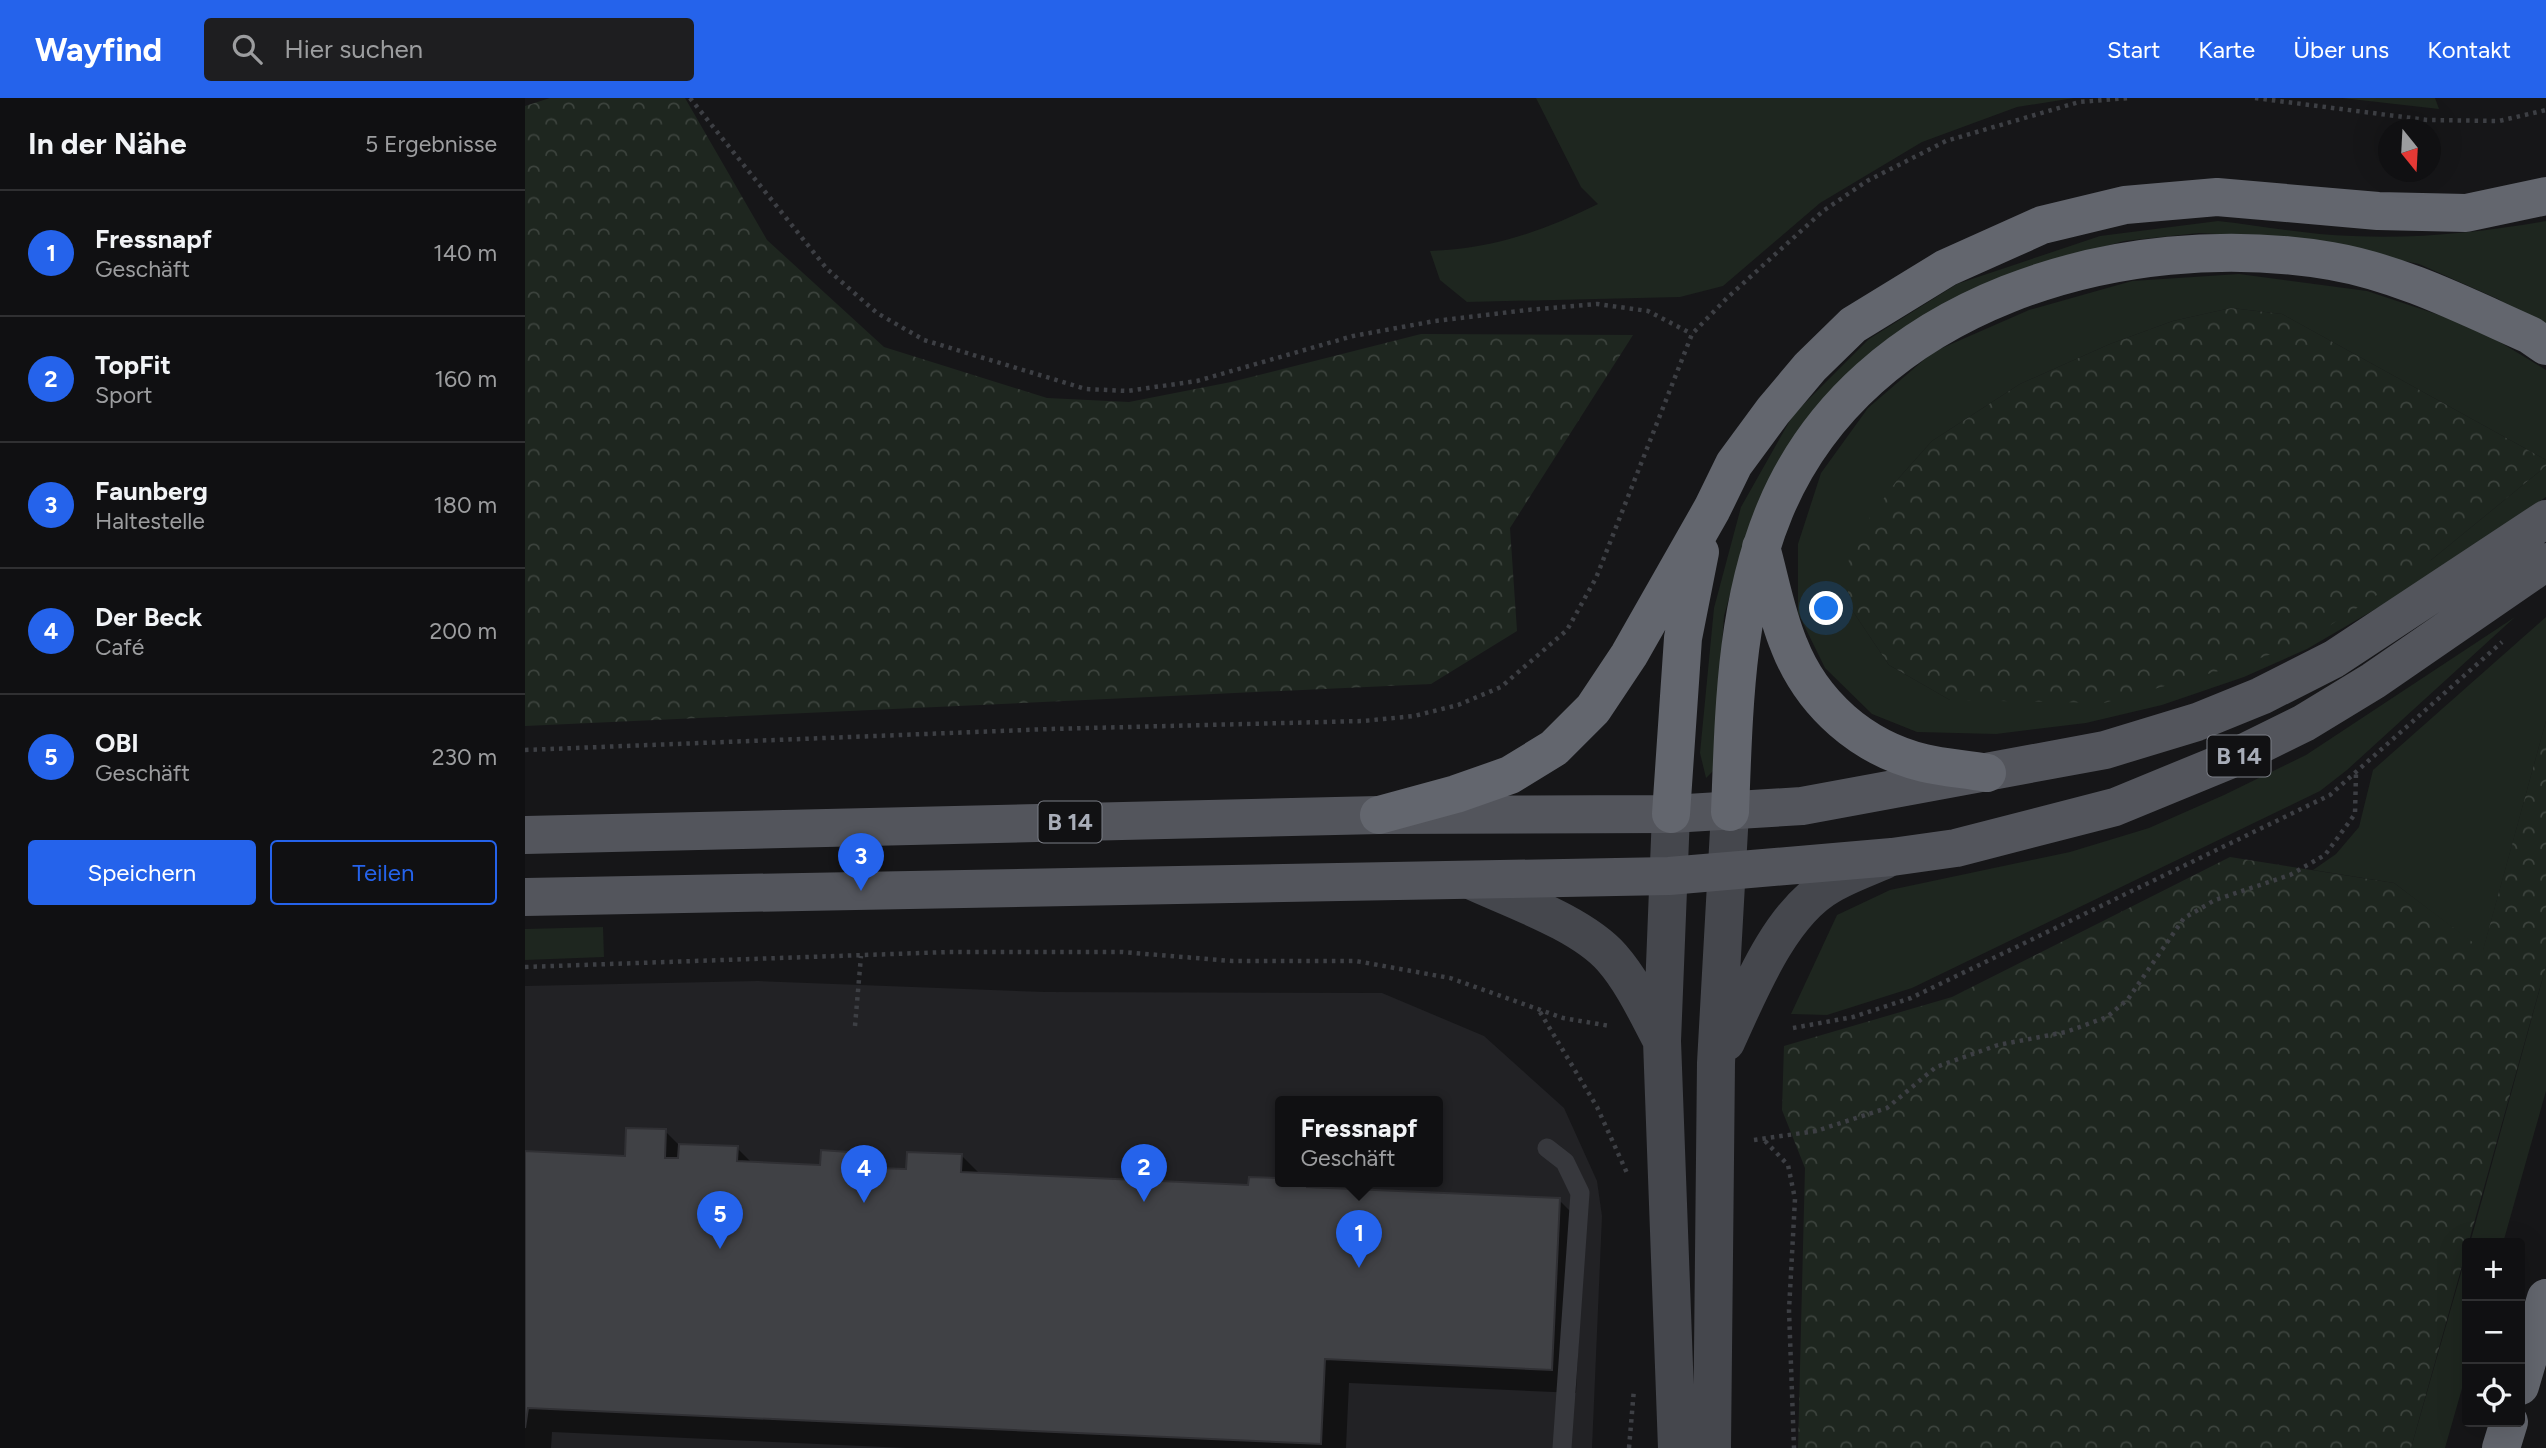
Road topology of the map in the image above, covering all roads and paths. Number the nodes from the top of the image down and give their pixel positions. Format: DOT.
graph roads {
  1 [pos="691,98"];
  2 [pos="2129,98"];
  3 [pos="2255,98"];
  4 [pos="2546,110"];
  5 [pos="2546,196"];
  6 [pos="1692,334"];
  7 [pos="2546,345"];
  8 [pos="1712,509"];
  9 [pos="2546,519"];
  10 [pos="1762,547"];
  11 [pos="2546,562"];
  12 [pos="2504,641"];
  13 [pos="525,750"];
  14 [pos="1987,773"];
  15 [pos="2356,773"];
  16 [pos="1730,812"];
  17 [pos="1671,814"];
  18 [pos="1380,815"];
  19 [pos="525,835"];
  20 [pos="1892,857"];
  21 [pos="1727,871"];
  22 [pos="1669,876"];
  23 [pos="1470,880"];
  24 [pos="525,897"];
  25 [pos="861,956"];
  26 [pos="525,967"];
  27 [pos="1539,1011"];
  28 [pos="855,1026"];
  29 [pos="1612,1027"];
  30 [pos="1793,1028"];
  31 [pos="1662,1041"];
  32 [pos="1716,1063"];
  33 [pos="1714,1139"];
  34 [pos="1765,1140"];
  35 [pos="1547,1148"];
  36 [pos="1630,1180"];
  37 [pos="2546,1298"];
  38 [pos="2525,1369"];
  39 [pos="1635,1376"];
  40 [pos="2507,1427"];
  41 [pos="1562,1448"];
  42 [pos="1629,1448"];
  43 [pos="1677,1448"];
  44 [pos="1712,1448"];
  45 [pos="1794,1448"];
  46 [pos="2501,1448"];
  1 -- 6 [label="path"];
  2 -- 6 [label="path"];
  3 -- 4 [label="path"];
  5 -- 8 [label="highway"];
  6 -- 13 [label="path"];
  7 -- 10 [label="highway"];
  8 -- 17 [label="highway"];
  8 -- 18 [label="highway"];
  9 -- 14 [label="main road, B 14"];
  10 -- 14 [label="highway"];
  10 -- 16 [label="highway"];
  11 -- 20 [label="main road, B 14"];
  12 -- 15 [label="path"];
  14 -- 16 [label="main road, B 14"];
  15 -- 30 [label="path"];
  15 -- 34 [label="path"];
  16 -- 17 [label="main road, B 14"];
  16 -- 21 [label="main road"];
  17 -- 18 [label="main road, B 14"];
  17 -- 22 [label="main road"];
  18 -- 19 [label="main road, B 14"];
  20 -- 21 [label="main road, B 14"];
  20 -- 32 [label="main road"];
  21 -- 22 [label="main road, B 14"];
  21 -- 32 [label="main road"];
  22 -- 23 [label="main road, B 14"];
  22 -- 31 [label="main road"];
  23 -- 24 [label="main road, B 14"];
  23 -- 31 [label="main road"];
  25 -- 26 [label="path"];
  25 -- 27 [label="path"];
  25 -- 28 [label="path"];
  27 -- 29 [label="path"];
  27 -- 36 [label="path"];
  31 -- 43 [label="main road"];
  32 -- 33 [label="main road"];
  33 -- 34 [label="path"];
  33 -- 44 [label="main road"];
  34 -- 45 [label="path"];
  35 -- 41 [label="lane"];
  37 -- 38 [label="highway"];
  39 -- 42 [label="path"];
  40 -- 46 [label="highway"];
}
